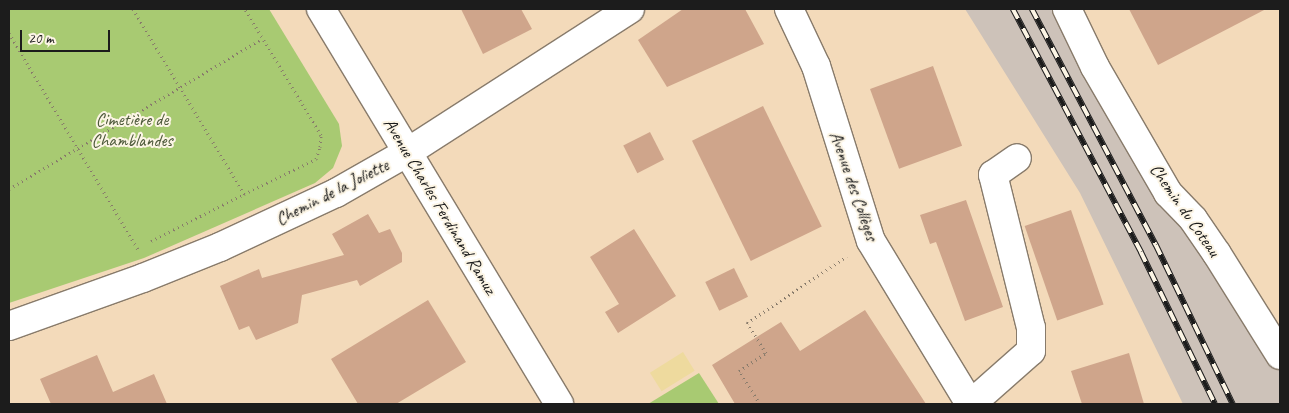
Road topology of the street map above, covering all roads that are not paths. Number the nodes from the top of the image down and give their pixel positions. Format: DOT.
graph roads {
  1 [pos="321,9"];
  2 [pos="630,9"];
  3 [pos="789,9"];
  4 [pos="1067,9"];
  5 [pos="408,152"];
  6 [pos="1017,158"];
  7 [pos="9,326"];
  8 [pos="1280,355"];
  9 [pos="559,404"];
  10 [pos="970,404"];
  1 -- 5 [label="street, Avenue Charles Ferdinand Ramuz"];
  2 -- 5 [label="street, Chemin de la Joliette"];
  3 -- 10 [label="street, Avenue des Collèges"];
  4 -- 8 [label="street, Chemin du Coteau"];
  5 -- 7 [label="street, Chemin de la Joliette"];
  5 -- 9 [label="street, Avenue Charles Ferdinand Ramuz"];
  6 -- 10 [label="street"];
}
